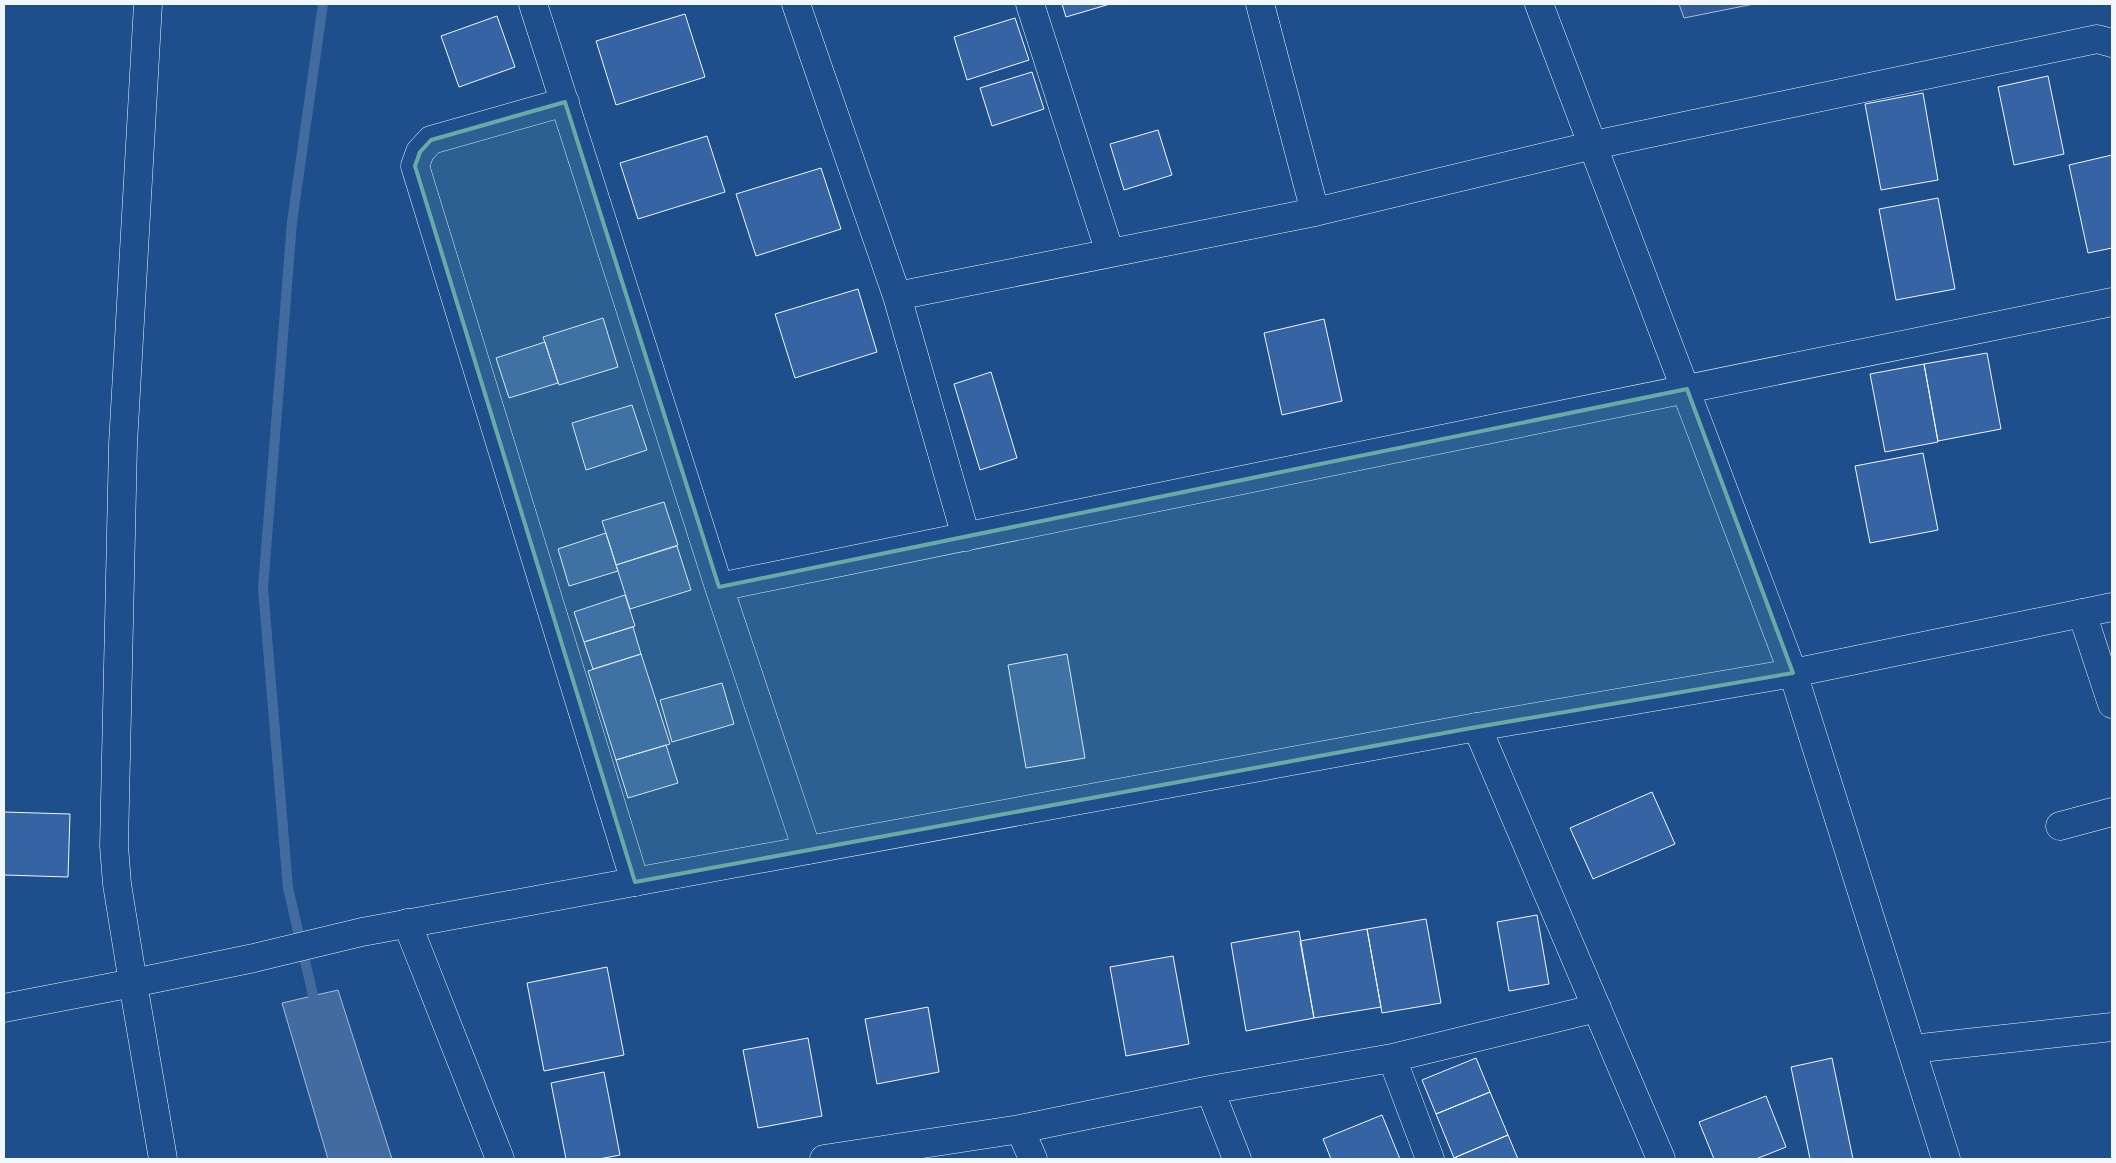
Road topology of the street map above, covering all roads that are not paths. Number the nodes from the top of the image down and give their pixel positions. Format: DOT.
graph roads {
  1 [pos="148,4"];
  2 [pos="533,4"];
  3 [pos="796,4"];
  4 [pos="1030,4"];
  5 [pos="1260,4"];
  6 [pos="1539,4"];
  7 [pos="2112,43"];
  8 [pos="565,102"];
  9 [pos="1594,145"];
  10 [pos="1315,212"];
  11 [pos="1110,253"];
  12 [pos="897,296"];
  13 [pos="2112,302"];
  14 [pos="1687,389"];
  15 [pos="966,537"];
  16 [pos="719,587"];
  17 [pos="2112,607"];
  18 [pos="2082,613"];
  19 [pos="1793,673"];
  20 [pos="2112,704"];
  21 [pos="1477,727"];
  22 [pos="2112,812"];
  23 [pos="2060,826"];
  24 [pos="808,850"];
  25 [pos="635,882"];
  26 [pos="407,923"];
  27 [pos="133,983"];
  28 [pos="4,1008"];
  29 [pos="1597,1008"];
  30 [pos="2112,1027"];
  31 [pos="1912,1049"];
  32 [pos="1392,1058"];
  33 [pos="1210,1090"];
  34 [pos="1020,1129"];
  35 [pos="852,1157"];
  36 [pos="164,1159"];
  37 [pos="500,1159"];
  38 [pos="824,1159"];
  39 [pos="1033,1159"];
  40 [pos="1237,1159"];
  41 [pos="1430,1159"];
  42 [pos="1661,1159"];
  43 [pos="1946,1159"];
  1 -- 27 [label="street"];
  2 -- 8 [label="street"];
  3 -- 12 [label="street"];
  4 -- 11 [label="street"];
  5 -- 10 [label="street"];
  6 -- 9 [label="street"];
  7 -- 9 [label="street"];
  8 -- 16 [label="street"];
  8 -- 25 [label="street"];
  9 -- 10 [label="street"];
  9 -- 14 [label="street"];
  10 -- 11 [label="street"];
  11 -- 12 [label="street"];
  12 -- 15 [label="street"];
  13 -- 14 [label="street"];
  14 -- 15 [label="street"];
  14 -- 19 [label="street"];
  15 -- 16 [label="street"];
  16 -- 24 [label="street"];
  17 -- 18 [label="street"];
  18 -- 19 [label="street"];
  18 -- 20 [label="street"];
  19 -- 21 [label="street"];
  19 -- 31 [label="street"];
  21 -- 24 [label="street"];
  21 -- 29 [label="street"];
  22 -- 23 [label="street"];
  24 -- 25 [label="street"];
  25 -- 26 [label="street"];
  26 -- 27 [label="street"];
  26 -- 37 [label="street"];
  27 -- 28 [label="street"];
  27 -- 36 [label="street"];
  29 -- 32 [label="street"];
  29 -- 42 [label="street"];
  30 -- 31 [label="street"];
  31 -- 43 [label="street"];
  32 -- 33 [label="street"];
  32 -- 41 [label="street"];
  33 -- 34 [label="street"];
  33 -- 40 [label="street"];
  34 -- 35 [label="street"];
  34 -- 39 [label="street"];
  35 -- 38 [label="street"];
}
